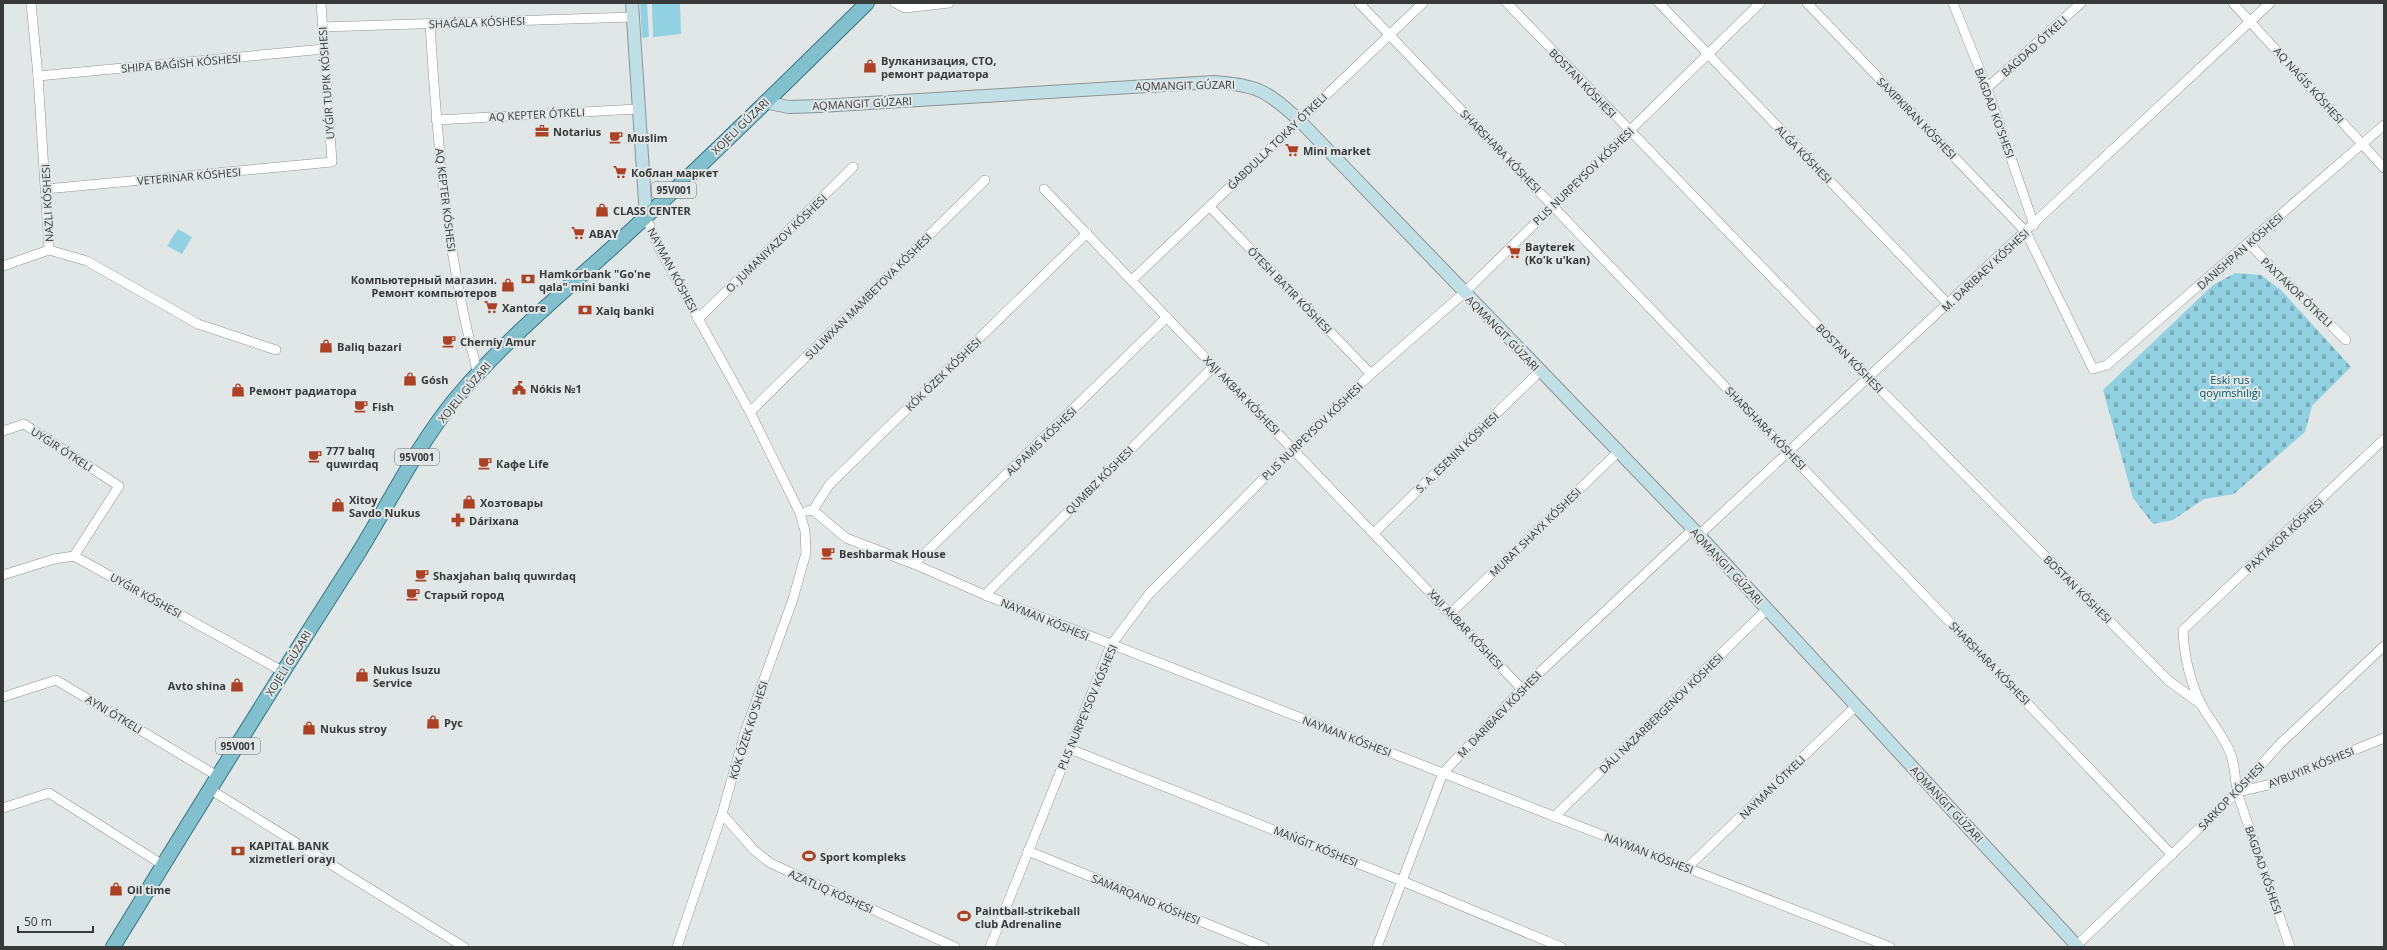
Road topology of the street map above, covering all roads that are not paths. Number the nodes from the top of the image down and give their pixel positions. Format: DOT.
graph roads {
  1 [pos="31,3"];
  2 [pos="321,3"];
  3 [pos="632,3"];
  4 [pos="868,3"];
  5 [pos="896,3"];
  6 [pos="949,3"];
  7 [pos="1359,3"];
  8 [pos="1423,3"];
  9 [pos="1507,3"];
  10 [pos="1659,3"];
  11 [pos="1760,3"];
  12 [pos="1807,3"];
  13 [pos="1953,3"];
  14 [pos="2081,3"];
  15 [pos="2233,3"];
  16 [pos="2270,3"];
  17 [pos="633,17"];
  18 [pos="2250,21"];
  19 [pos="430,23"];
  20 [pos="322,27"];
  21 [pos="1390,34"];
  22 [pos="324,49"];
  23 [pos="1708,54"];
  24 [pos="38,76"];
  25 [pos="1987,88"];
  26 [pos="764,102"];
  27 [pos="638,108"];
  28 [pos="436,120"];
  29 [pos="1299,120"];
  30 [pos="2384,126"];
  31 [pos="1629,131"];
  32 [pos="2363,144"];
  33 [pos="853,167"];
  34 [pos="2384,168"];
  35 [pos="985,180"];
  36 [pos="46,189"];
  37 [pos="1044,189"];
  38 [pos="1552,204"];
  39 [pos="1209,206"];
  40 [pos="646,217"];
  41 [pos="2034,225"];
  42 [pos="2026,232"];
  43 [pos="1087,233"];
  44 [pos="2249,243"];
  45 [pos="49,250"];
  46 [pos="3,266"];
  47 [pos="1132,280"];
  48 [pos="1464,293"];
  49 [pos="1948,304"];
  50 [pos="1168,317"];
  51 [pos="698,319"];
  52 [pos="2346,340"];
  53 [pos="276,350"];
  54 [pos="1214,366"];
  55 [pos="1540,371"];
  56 [pos="478,374"];
  57 [pos="1371,374"];
  58 [pos="1869,378"];
  59 [pos="750,412"];
  60 [pos="3,431"];
  61 [pos="2384,439"];
  62 [pos="1294,448"];
  63 [pos="1618,452"];
  64 [pos="1789,452"];
  65 [pos="812,510"];
  66 [pos="800,513"];
  67 [pos="1374,532"];
  68 [pos="1696,532"];
  69 [pos="74,556"];
  70 [pos="914,564"];
  71 [pos="3,575"];
  72 [pos="985,595"];
  73 [pos="1767,608"];
  74 [pos="1451,613"];
  75 [pos="1111,645"];
  76 [pos="2384,646"];
  77 [pos="282,671"];
  78 [pos="1522,689"];
  79 [pos="3,697"];
  80 [pos="2202,705"];
  81 [pos="1856,706"];
  82 [pos="2384,738"];
  83 [pos="1070,749"];
  84 [pos="1443,773"];
  85 [pos="219,777"];
  86 [pos="211,790"];
  87 [pos="2237,792"];
  88 [pos="3,808"];
  89 [pos="722,814"];
  90 [pos="1554,816"];
  91 [pos="1028,852"];
  92 [pos="2172,855"];
  93 [pos="163,865"];
  94 [pos="1687,868"];
  95 [pos="1402,881"];
  96 [pos="2078,946"];
  97 [pos="113,947"];
  98 [pos="464,947"];
  99 [pos="677,947"];
  100 [pos="955,947"];
  101 [pos="990,947"];
  102 [pos="1264,947"];
  103 [pos="1377,947"];
  104 [pos="1562,947"];
  105 [pos="1890,947"];
  106 [pos="2290,947"];
  1 -- 24 [label="street"];
  2 -- 20 [label="street"];
  3 -- 17 [label="street, NAYMAN KÓSHESI / 95V001"];
  4 -- 26 [label="main road, 95V001"];
  5 -- 6 [label="street"];
  7 -- 21 [label="street, SHARSHARA KÓSHESI"];
  8 -- 21 [label="street, ǴABDULLA TOKAY ÓTKELI"];
  9 -- 31 [label="street, BOSTAN KÓSHESI"];
  10 -- 23 [label="street, ALǴA KÓSHESI"];
  11 -- 23 [label="street, PLIS NURPEYSOV KÓSHESI"];
  12 -- 42 [label="street"];
  13 -- 25 [label="street, BAGDAD KO'SHESI"];
  14 -- 25 [label="street, BAGDAD ÓTKELI"];
  15 -- 18 [label="street"];
  16 -- 18 [label="street, M. DARIBAEV KÓSHESI"];
  17 -- 19 [label="street, SHAǴALA KÓSHESI"];
  17 -- 27 [label="street, NAYMAN KÓSHESI / 95V001"];
  18 -- 32 [label="street"];
  18 -- 41 [label="street, M. DARIBAEV KÓSHESI"];
  19 -- 20 [label="street, SHAǴALA KÓSHESI"];
  19 -- 28 [label="street, AQ KEPTER KÓSHESI"];
  20 -- 22 [label="street"];
  21 -- 29 [label="street, ǴABDULLA TOKAY ÓTKELI"];
  21 -- 38 [label="street, SHARSHARA KÓSHESI"];
  22 -- 24 [label="street"];
  22 -- 36 [label="street, VETERINAR KÓSHESI"];
  23 -- 31 [label="street, PLIS NURPEYSOV KÓSHESI"];
  23 -- 49 [label="street, ALǴA KÓSHESI"];
  24 -- 36 [label="street"];
  25 -- 41 [label="street, BAGDAD KO'SHESI"];
  26 -- 29 [label="street"];
  26 -- 40 [label="main road, 95V001"];
  27 -- 28 [label="street, AQ KEPTER ÓTKELI"];
  27 -- 40 [label="street, NAYMAN KÓSHESI / 95V001"];
  28 -- 56 [label="street, AQ KEPTER KÓSHESI"];
  29 -- 39 [label="street, ǴABDULLA TOKAY ÓTKELI"];
  29 -- 48 [label="street"];
  30 -- 32 [label="street"];
  31 -- 38 [label="street, PLIS NURPEYSOV KÓSHESI"];
  31 -- 58 [label="street, BOSTAN KÓSHESI"];
  32 -- 34 [label="street"];
  32 -- 44 [label="street"];
  33 -- 51 [label="street, O. JUMANIYAZOV KÓSHESI"];
  35 -- 59 [label="street"];
  36 -- 45 [label="street"];
  37 -- 43 [label="street, XAJI AKBAR KÓSHESI"];
  38 -- 48 [label="street, PLIS NURPEYSOV KÓSHESI"];
  38 -- 64 [label="street, SHARSHARA KÓSHESI"];
  39 -- 47 [label="street, ǴABDULLA TOKAY ÓTKELI"];
  39 -- 57 [label="street"];
  40 -- 51 [label="street, NAYMAN KÓSHESI"];
  40 -- 56 [label="main road, 95V001"];
  41 -- 42 [label="street, M. DARIBAEV KÓSHESI"];
  42 -- 44 [label="street"];
  42 -- 49 [label="street, M. DARIBAEV KÓSHESI"];
  43 -- 47 [label="street, XAJI AKBAR KÓSHESI"];
  43 -- 65 [label="street, KÓK ÓZEK KÓSHESI"];
  44 -- 52 [label="street, PAXTAKOR ÓTKELI"];
  45 -- 46 [label="street"];
  45 -- 53 [label="street"];
  47 -- 50 [label="street, XAJI AKBAR KÓSHESI"];
  48 -- 55 [label="street"];
  48 -- 57 [label="street, PLIS NURPEYSOV KÓSHESI"];
  49 -- 58 [label="street, M. DARIBAEV KÓSHESI"];
  50 -- 54 [label="street, XAJI AKBAR KÓSHESI"];
  50 -- 70 [label="street"];
  51 -- 59 [label="street, NAYMAN KÓSHESI"];
  54 -- 62 [label="street, XAJI AKBAR KÓSHESI"];
  54 -- 72 [label="street"];
  55 -- 63 [label="street"];
  55 -- 67 [label="street, S. A. ESENIN KÓSHESI"];
  56 -- 77 [label="main road, 95V001"];
  57 -- 62 [label="street, PLIS NURPEYSOV KÓSHESI"];
  58 -- 64 [label="street, M. DARIBAEV KÓSHESI"];
  58 -- 80 [label="street, BOSTAN KÓSHESI"];
  59 -- 66 [label="street, NAYMAN KÓSHESI"];
  60 -- 69 [label="street"];
  61 -- 80 [label="street, PAXTAKOR KÓSHESI"];
  62 -- 67 [label="street, XAJI AKBAR KÓSHESI"];
  62 -- 75 [label="street, PLIS NURPEYSOV KÓSHESI"];
  63 -- 68 [label="street"];
  63 -- 74 [label="street, MURAT SHAYX KÓSHESI"];
  64 -- 68 [label="street, M. DARIBAEV KÓSHESI"];
  64 -- 92 [label="street, SHARSHARA KÓSHESI"];
  65 -- 66 [label="street"];
  65 -- 70 [label="street, NAYMAN KÓSHESI"];
  66 -- 89 [label="street, KÓK ÓZEK KO'SHESI"];
  67 -- 74 [label="street, XAJI AKBAR KÓSHESI"];
  68 -- 73 [label="street"];
  68 -- 78 [label="street, M. DARIBAEV KÓSHESI"];
  69 -- 71 [label="street"];
  69 -- 77 [label="street"];
  70 -- 72 [label="street, NAYMAN KÓSHESI"];
  72 -- 75 [label="street, NAYMAN KÓSHESI"];
  73 -- 81 [label="street"];
  73 -- 90 [label="street, DÁLI NAZARBERGENOV KÓSHESI"];
  74 -- 78 [label="street, XAJI AKBAR KÓSHESI"];
  75 -- 83 [label="street, PLIS NURPEYSOV KÓSHESI"];
  75 -- 84 [label="street, NAYMAN KÓSHESI"];
  76 -- 87 [label="street, SARKOP KÓSHESI"];
  77 -- 85 [label="main road, 95V001"];
  78 -- 84 [label="street, M. DARIBAEV KÓSHESI"];
  79 -- 85 [label="street, AYNI ÓTKELI"];
  80 -- 87 [label="street, BAGDAD KÓSHESI"];
  81 -- 94 [label="street, NAYMAN ÓTKELI"];
  81 -- 96 [label="street"];
  82 -- 87 [label="street, AYBUYIR KÓSHESI"];
  83 -- 91 [label="street, PLIS NURPEYSOV KÓSHESI"];
  83 -- 95 [label="street"];
  84 -- 90 [label="street, NAYMAN KÓSHESI"];
  84 -- 95 [label="street, M. DARIBAEV KÓSHESI"];
  85 -- 86 [label="main road, 95V001"];
  86 -- 93 [label="main road, 95V001"];
  86 -- 98 [label="street"];
  87 -- 92 [label="street, SARKOP KÓSHESI"];
  87 -- 106 [label="street, BAGDAD KÓSHESI"];
  88 -- 93 [label="street"];
  89 -- 99 [label="street, KÓK ÓZEK KO'SHESI"];
  89 -- 100 [label="street"];
  90 -- 94 [label="street, NAYMAN KÓSHESI"];
  91 -- 101 [label="street, PLIS NURPEYSOV KÓSHESI"];
  91 -- 102 [label="street, SAMARQAND KÓSHESI"];
  92 -- 96 [label="street, SARKOP KÓSHESI"];
  93 -- 97 [label="main road, 95V001"];
  94 -- 105 [label="street, NAYMAN KÓSHESI"];
  95 -- 103 [label="street, M. DARIBAEV KÓSHESI"];
  95 -- 104 [label="street"];
}
